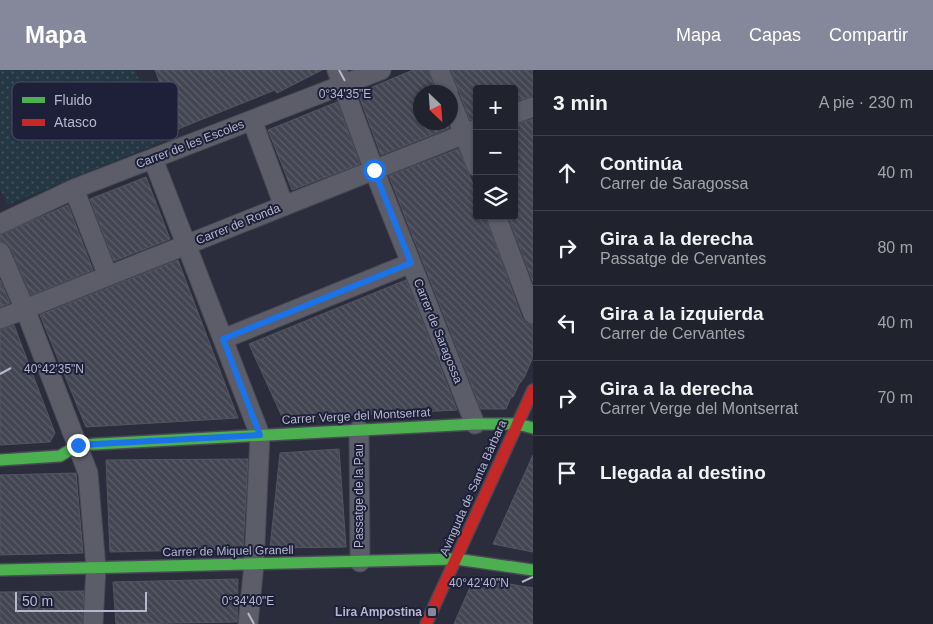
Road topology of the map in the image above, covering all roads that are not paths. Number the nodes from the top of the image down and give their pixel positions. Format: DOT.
graph roads {
  1 [pos="381,70"];
  2 [pos="439,70"];
  3 [pos="339,78"];
  4 [pos="445,85"];
  5 [pos="533,107"];
  6 [pos="458,113"];
  7 [pos="518,113"];
  8 [pos="252,120"];
  9 [pos="470,132"];
  10 [pos="473,147"];
  11 [pos="153,158"];
  12 [pos="374,170"];
  13 [pos="74,189"];
  14 [pos="284,206"];
  15 [pos="498,220"];
  16 [pos="1,224"];
  17 [pos="187,244"];
  18 [pos="0,252"];
  19 [pos="411,263"];
  20 [pos="108,276"];
  21 [pos="25,309"];
  22 [pos="533,314"];
  23 [pos="0,319"];
  24 [pos="223,339"];
  25 [pos="533,390"];
  26 [pos="474,424"];
  27 [pos="516,424"];
  28 [pos="533,428"];
  29 [pos="359,430"];
  30 [pos="260,435"];
  31 [pos="78,445"];
  32 [pos="0,460"];
  33 [pos="456,559"];
  34 [pos="360,562"];
  35 [pos="254,564"];
  36 [pos="96,568"];
  37 [pos="0,570"];
  38 [pos="533,570"];
  39 [pos="93,624"];
  40 [pos="248,624"];
  41 [pos="426,624"];
  1 -- 3 [label="street, Carrer de les Escoles"];
  2 -- 4 [label="street"];
  3 -- 8 [label="street, Carrer de les Escoles"];
  3 -- 12 [label="street, Carrer de Saragossa"];
  5 -- 7 [label="street"];
  6 -- 9 [label="street"];
  8 -- 11 [label="street, Carrer de les Escoles"];
  8 -- 14 [label="street"];
  9 -- 10 [label="street"];
  9 -- 12 [label="street, Carrer de Ronda"];
  11 -- 13 [label="street, Carrer de les Escoles"];
  11 -- 17 [label="street"];
  12 -- 14 [label="street, Carrer de Ronda"];
  12 -- 19 [label="street, Carrer de Saragossa"];
  13 -- 16 [label="street, Carrer de les Escoles"];
  13 -- 20 [label="street"];
  14 -- 17 [label="street, Carrer de Ronda"];
  15 -- 22 [label="street"];
  17 -- 20 [label="street, Carrer de Ronda"];
  17 -- 24 [label="street"];
  18 -- 21 [label="street"];
  19 -- 24 [label="street"];
  19 -- 26 [label="street, Carrer de Saragossa"];
  20 -- 21 [label="street, Carrer de Ronda"];
  21 -- 23 [label="street, Carrer de Ronda"];
  21 -- 31 [label="street"];
  24 -- 30 [label="street"];
  25 -- 27 [label="street, Avinguda de Santa Bàrbara"];
  26 -- 27 [label="street, Carrer Verge del Montserrat"];
  26 -- 29 [label="street, Carrer Verge del Montserrat"];
  27 -- 28 [label="street, Carrer Verge del Montserrat"];
  27 -- 33 [label="street, Avinguda de Santa Bàrbara"];
  29 -- 30 [label="street, Carrer Verge del Montserrat"];
  29 -- 34 [label="street, Passatge de la Pau"];
  30 -- 31 [label="street, Carrer Verge del Montserrat"];
  30 -- 35 [label="street"];
  31 -- 32 [label="street"];
  31 -- 36 [label="street"];
  33 -- 34 [label="street, Carrer de Miquel Granell"];
  33 -- 38 [label="street, Carrer de Miquel Granell"];
  33 -- 41 [label="street, Avinguda de Santa Bàrbara"];
  34 -- 35 [label="street, Carrer de Miquel Granell"];
  35 -- 36 [label="street, Carrer de Miquel Granell"];
  35 -- 40 [label="street"];
  36 -- 37 [label="street, Carrer de Miquel Granell"];
  36 -- 39 [label="street"];
}
